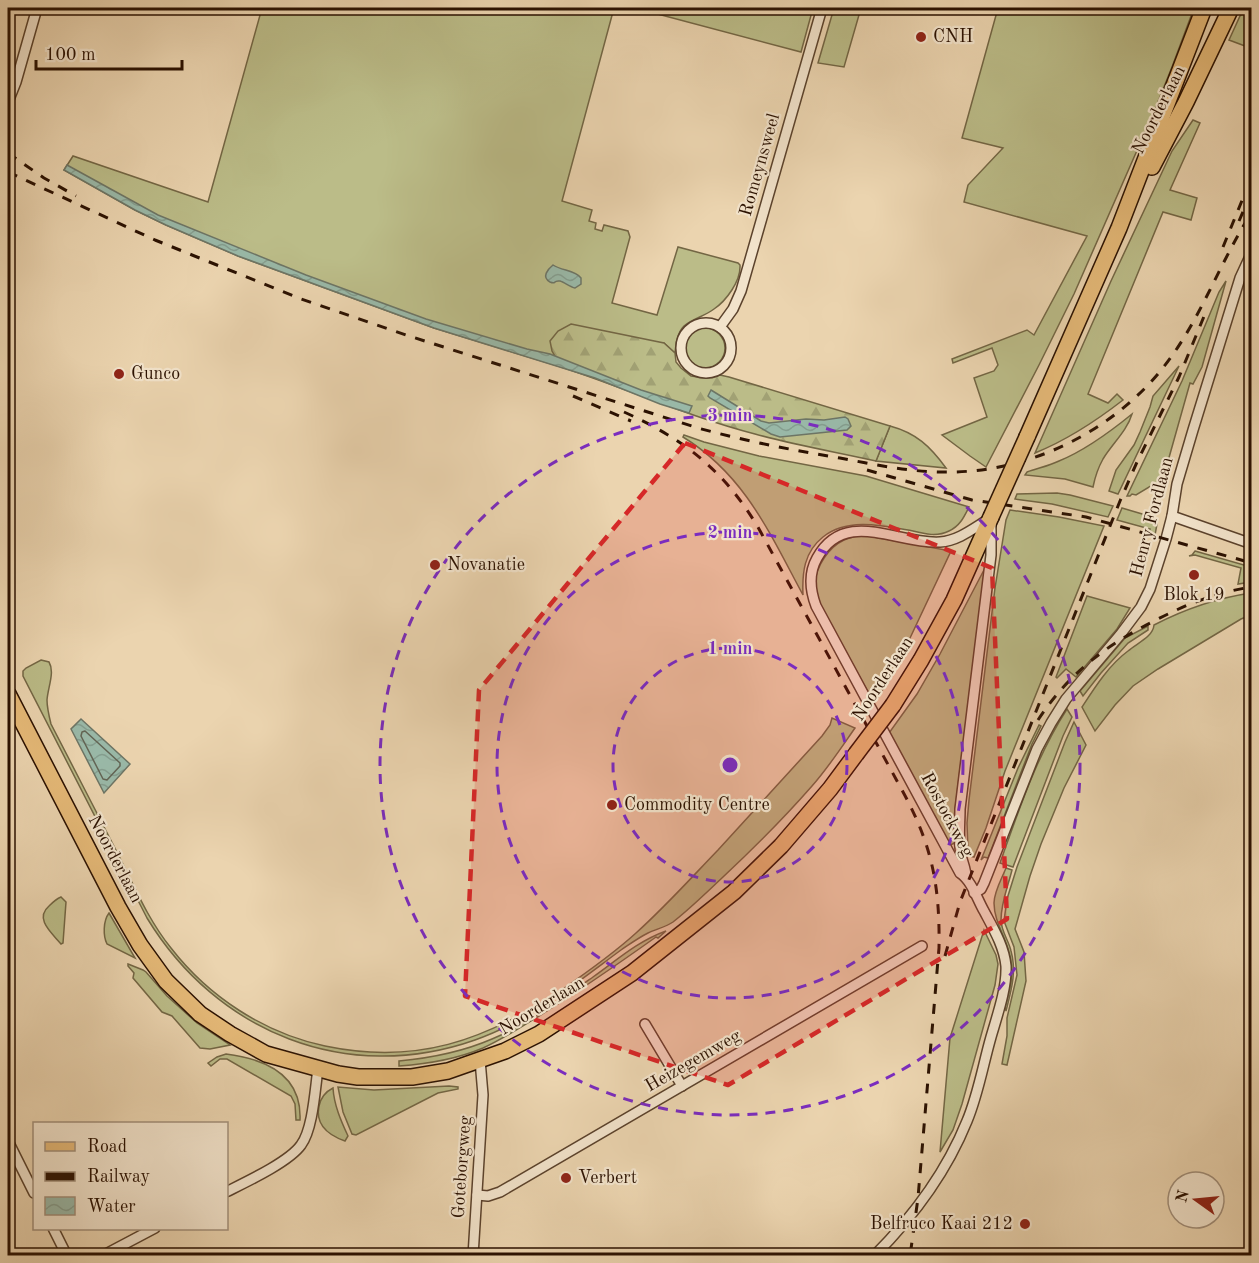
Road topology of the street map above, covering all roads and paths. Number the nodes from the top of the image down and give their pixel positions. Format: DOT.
graph roads {
  1 [pos="38,8"];
  2 [pos="822,8"];
  3 [pos="1204,8"];
  4 [pos="1231,8"];
  5 [pos="8,102"];
  6 [pos="1119,228"];
  7 [pos="1251,252"];
  8 [pos="720,327"];
  9 [pos="1172,516"];
  10 [pos="991,517"];
  11 [pos="1251,543"];
  12 [pos="8,694"];
  13 [pos="966,877"];
  14 [pos="974,893"];
  15 [pos="922,946"];
  16 [pos="645,1024"];
  17 [pos="480,1060"];
  18 [pos="318,1069"];
  19 [pos="682,1086"];
  20 [pos="8,1141"];
  21 [pos="33,1191"];
  22 [pos="228,1191"];
  23 [pos="477,1195"];
  24 [pos="54,1230"];
  25 [pos="151,1230"];
  26 [pos="67,1256"];
  27 [pos="102,1256"];
  28 [pos="472,1256"];
  29 [pos="874,1256"];
  1 -- 5 [label="street"];
  2 -- 8 [label="street, Romeynsweel"];
  3 -- 6 [label="main road, Noorderlaan"];
  4 -- 6 [label="main road, Noorderlaan"];
  6 -- 10 [label="main road, Noorderlaan, bridge"];
  7 -- 9 [label="street, Henry Fordlaan"];
  8 -- 8 [label="street"];
  9 -- 11 [label="street"];
  9 -- 14 [label="street, Henry Fordlaan"];
  10 -- 13 [label="street, Noorderlaan"];
  10 -- 13 [label="street, Rostockweg"];
  10 -- 17 [label="main road, Noorderlaan, bridge"];
  12 -- 18 [label="main road, Noorderlaan"];
  13 -- 14 [label="street, Rostockweg"];
  14 -- 29 [label="street, Rostockweg"];
  15 -- 19 [label="street, Heizegemweg"];
  16 -- 19 [label="street"];
  17 -- 18 [label="main road, Noorderlaan"];
  17 -- 23 [label="street, Goteborgweg"];
  18 -- 22 [label="street"];
  19 -- 23 [label="street, Heizegemweg"];
  20 -- 21 [label="street"];
  23 -- 28 [label="street, Goteborgweg"];
  24 -- 26 [label="street"];
  25 -- 27 [label="street"];
}
